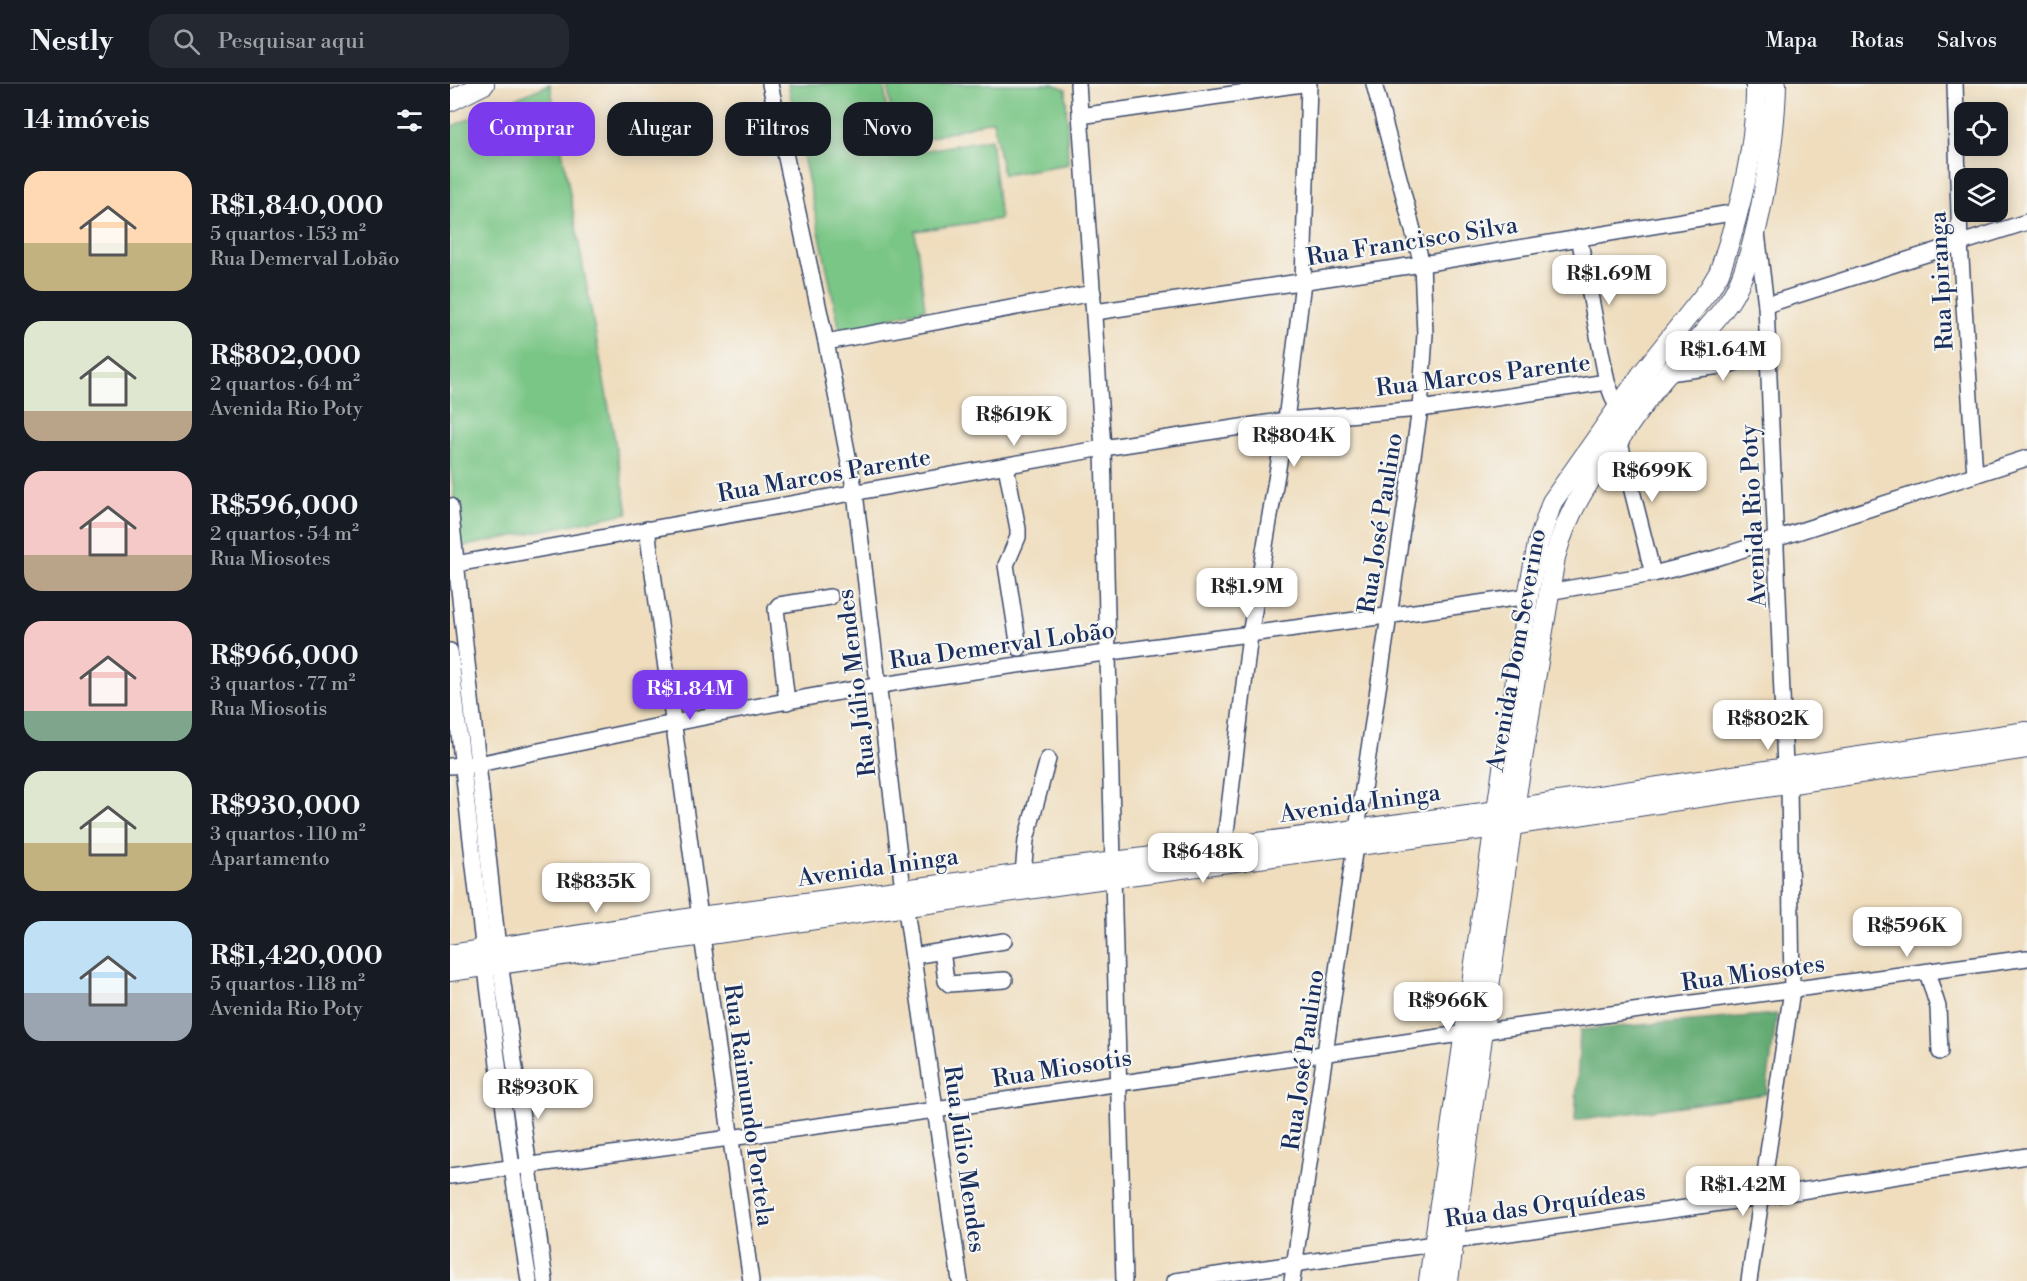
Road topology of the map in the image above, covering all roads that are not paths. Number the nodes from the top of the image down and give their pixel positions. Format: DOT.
graph roads {
  1 [pos="484,84"];
  2 [pos="770,84"];
  3 [pos="1078,84"];
  4 [pos="1302,84"];
  5 [pos="1309,84"];
  6 [pos="1374,84"];
  7 [pos="1756,84"];
  8 [pos="1776,84"];
  9 [pos="1955,84"];
  10 [pos="450,100"];
  11 [pos="1080,116"];
  12 [pos="1737,212"];
  13 [pos="2027,222"];
  14 [pos="1756,227"];
  15 [pos="1579,237"];
  16 [pos="1960,244"];
  17 [pos="1422,264"];
  18 [pos="1303,282"];
  19 [pos="1093,293"];
  20 [pos="1766,305"];
  21 [pos="1095,312"];
  22 [pos="826,342"];
  23 [pos="1767,353"];
  24 [pos="1669,373"];
  25 [pos="1607,382"];
  26 [pos="1617,408"];
  27 [pos="1420,409"];
  28 [pos="1286,420"];
  29 [pos="1619,440"];
  30 [pos="1103,448"];
  31 [pos="2027,458"];
  32 [pos="1006,466"];
  33 [pos="1975,475"];
  34 [pos="855,493"];
  35 [pos="450,506"];
  36 [pos="646,529"];
  37 [pos="1777,540"];
  38 [pos="453,564"];
  39 [pos="1653,574"];
  40 [pos="1548,592"];
  41 [pos="1528,596"];
  42 [pos="830,597"];
  43 [pos="1388,617"];
  44 [pos="1250,635"];
  45 [pos="1019,648"];
  46 [pos="450,651"];
  47 [pos="1109,651"];
  48 [pos="879,685"];
  49 [pos="787,702"];
  50 [pos="673,724"];
  51 [pos="2027,732"];
  52 [pos="2027,748"];
  53 [pos="1048,759"];
  54 [pos="463,765"];
  55 [pos="1787,775"];
  56 [pos="1505,818"];
  57 [pos="1356,838"];
  58 [pos="1223,855"];
  59 [pos="1113,869"];
  60 [pos="1023,874"];
  61 [pos="904,898"];
  62 [pos="701,926"];
  63 [pos="1004,941"];
  64 [pos="942,951"];
  65 [pos="450,955"];
  66 [pos="913,956"];
  67 [pos="492,957"];
  68 [pos="2027,958"];
  69 [pos="450,971"];
  70 [pos="1927,972"];
  71 [pos="1005,980"];
  72 [pos="1792,990"];
  73 [pos="1475,1032"];
  74 [pos="1328,1052"];
  75 [pos="1940,1052"];
  76 [pos="1120,1082"];
  77 [pos="935,1110"];
  78 [pos="731,1137"];
  79 [pos="2027,1156"];
  80 [pos="528,1164"];
  81 [pos="511,1167"];
  82 [pos="450,1176"];
  83 [pos="1762,1197"];
  84 [pos="1444,1242"];
  85 [pos="1295,1264"];
  86 [pos="529,1281"];
  87 [pos="545,1281"];
  88 [pos="751,1281"];
  89 [pos="960,1281"];
  90 [pos="1124,1281"];
  91 [pos="1175,1281"];
  92 [pos="1292,1281"];
  93 [pos="1429,1281"];
  94 [pos="1448,1281"];
  95 [pos="1749,1281"];
  1 -- 10 [label="main road"];
  2 -- 22 [label="street, Rua Júlio Mendes"];
  3 -- 11 [label="street"];
  4 -- 11 [label="street"];
  5 -- 18 [label="street"];
  6 -- 17 [label="street, Rua José Paulino"];
  7 -- 12 [label="main road, Avenida Dom Severino"];
  8 -- 14 [label="main road, Avenida Dom Severino"];
  9 -- 16 [label="street, Rua Ipiranga"];
  11 -- 19 [label="street"];
  12 -- 15 [label="street, Rua Francisco Silva"];
  12 -- 26 [label="main road, Avenida Dom Severino"];
  13 -- 16 [label="street"];
  14 -- 20 [label="street, Avenida Rio Poty"];
  14 -- 24 [label="main road, Avenida Dom Severino"];
  15 -- 17 [label="street, Rua Francisco Silva"];
  15 -- 25 [label="street"];
  16 -- 20 [label="street"];
  16 -- 33 [label="street, Rua Ipiranga"];
  17 -- 18 [label="street, Rua Francisco Silva"];
  17 -- 27 [label="street, Rua José Paulino"];
  18 -- 21 [label="street, Rua Francisco Silva"];
  18 -- 28 [label="street"];
  19 -- 21 [label="street"];
  19 -- 22 [label="street"];
  20 -- 23 [label="street, Avenida Rio Poty"];
  21 -- 30 [label="street"];
  22 -- 34 [label="street, Rua Júlio Mendes"];
  23 -- 24 [label="street"];
  23 -- 37 [label="street, Avenida Rio Poty"];
  24 -- 29 [label="main road, Avenida Dom Severino"];
  25 -- 26 [label="street, Rua Marcos Parente"];
  25 -- 27 [label="street, Rua Marcos Parente"];
  26 -- 41 [label="main road, Avenida Dom Severino"];
  27 -- 28 [label="street, Rua Marcos Parente"];
  27 -- 43 [label="street, Rua José Paulino"];
  28 -- 30 [label="street, Rua Marcos Parente"];
  28 -- 44 [label="street"];
  29 -- 39 [label="street"];
  29 -- 40 [label="main road, Avenida Dom Severino"];
  30 -- 32 [label="street, Rua Marcos Parente"];
  30 -- 47 [label="street"];
  31 -- 33 [label="street"];
  32 -- 34 [label="street, Rua Marcos Parente"];
  32 -- 45 [label="street"];
  33 -- 37 [label="street"];
  34 -- 36 [label="street, Rua Marcos Parente"];
  34 -- 48 [label="street, Rua Júlio Mendes"];
  35 -- 38 [label="street"];
  36 -- 38 [label="street, Rua Marcos Parente"];
  36 -- 50 [label="street, Rua Raimundo Portela"];
  37 -- 39 [label="street"];
  37 -- 55 [label="street, Avenida Rio Poty"];
  38 -- 54 [label="street"];
  39 -- 40 [label="street"];
  40 -- 56 [label="main road, Avenida Dom Severino"];
  41 -- 43 [label="street, Rua Demerval Lobão"];
  41 -- 56 [label="main road, Avenida Dom Severino"];
  42 -- 49 [label="street"];
  43 -- 44 [label="street, Rua Demerval Lobão"];
  43 -- 57 [label="street, Rua José Paulino"];
  44 -- 47 [label="street, Rua Demerval Lobão"];
  44 -- 58 [label="street"];
  46 -- 54 [label="street"];
  47 -- 48 [label="street, Rua Demerval Lobão"];
  47 -- 59 [label="street"];
  48 -- 49 [label="street, Rua Demerval Lobão"];
  48 -- 61 [label="street, Rua Júlio Mendes"];
  49 -- 50 [label="street, Rua Demerval Lobão"];
  50 -- 54 [label="street, Rua Demerval Lobão"];
  50 -- 62 [label="street, Rua Raimundo Portela"];
  51 -- 55 [label="main road, Avenida Ininga"];
  52 -- 55 [label="main road, Avenida Ininga"];
  53 -- 60 [label="street"];
  54 -- 67 [label="street"];
  55 -- 56 [label="main road, Avenida Ininga"];
  55 -- 72 [label="street, Avenida Rio Poty"];
  56 -- 57 [label="main road, Avenida Ininga"];
  56 -- 73 [label="main road, Avenida Dom Severino"];
  57 -- 58 [label="main road, Avenida Ininga"];
  57 -- 74 [label="street, Rua José Paulino"];
  58 -- 59 [label="main road, Avenida Ininga"];
  59 -- 60 [label="main road, Avenida Ininga"];
  59 -- 61 [label="main road, Avenida Ininga"];
  59 -- 76 [label="street"];
  60 -- 61 [label="main road, Avenida Ininga"];
  61 -- 62 [label="main road, Avenida Ininga"];
  61 -- 66 [label="street, Rua Júlio Mendes"];
  62 -- 67 [label="main road, Avenida Ininga"];
  62 -- 78 [label="street, Rua Raimundo Portela"];
  63 -- 64 [label="street"];
  64 -- 66 [label="street"];
  64 -- 71 [label="street"];
  65 -- 67 [label="main road, Avenida Ininga"];
  66 -- 77 [label="street, Rua Júlio Mendes"];
  67 -- 69 [label="main road, Avenida Ininga"];
  67 -- 80 [label="street"];
  67 -- 81 [label="street"];
  68 -- 70 [label="street, Rua Miosotes"];
  70 -- 72 [label="street, Rua Miosotes"];
  70 -- 75 [label="street"];
  72 -- 73 [label="street, Rua Miosotes"];
  72 -- 83 [label="street, Avenida Rio Poty"];
  73 -- 74 [label="street, Rua Miosotis"];
  73 -- 84 [label="main road, Avenida Dom Severino"];
  74 -- 76 [label="street, Rua Miosotis"];
  74 -- 85 [label="street, Rua José Paulino"];
  76 -- 77 [label="street, Rua Miosotis"];
  76 -- 90 [label="street"];
  77 -- 78 [label="street, Rua Miosotis"];
  77 -- 89 [label="street, Rua Júlio Mendes"];
  78 -- 80 [label="street, Rua Miosotis"];
  78 -- 88 [label="street, Rua Raimundo Portela"];
  79 -- 83 [label="street, Rua das Orquídeas"];
  80 -- 81 [label="street, Rua Miosotis"];
  80 -- 87 [label="street"];
  81 -- 82 [label="street, Rua Miosotis"];
  81 -- 86 [label="street"];
  83 -- 84 [label="street, Rua das Orquídeas"];
  83 -- 95 [label="street, Avenida Rio Poty"];
  84 -- 85 [label="street, Rua das Orquídeas"];
  84 -- 93 [label="main road, Avenida Dom Severino"];
  84 -- 94 [label="main road, Avenida Dom Severino"];
  85 -- 91 [label="street, Rua das Orquídeas"];
  85 -- 92 [label="street, Rua José Paulino"];
}
